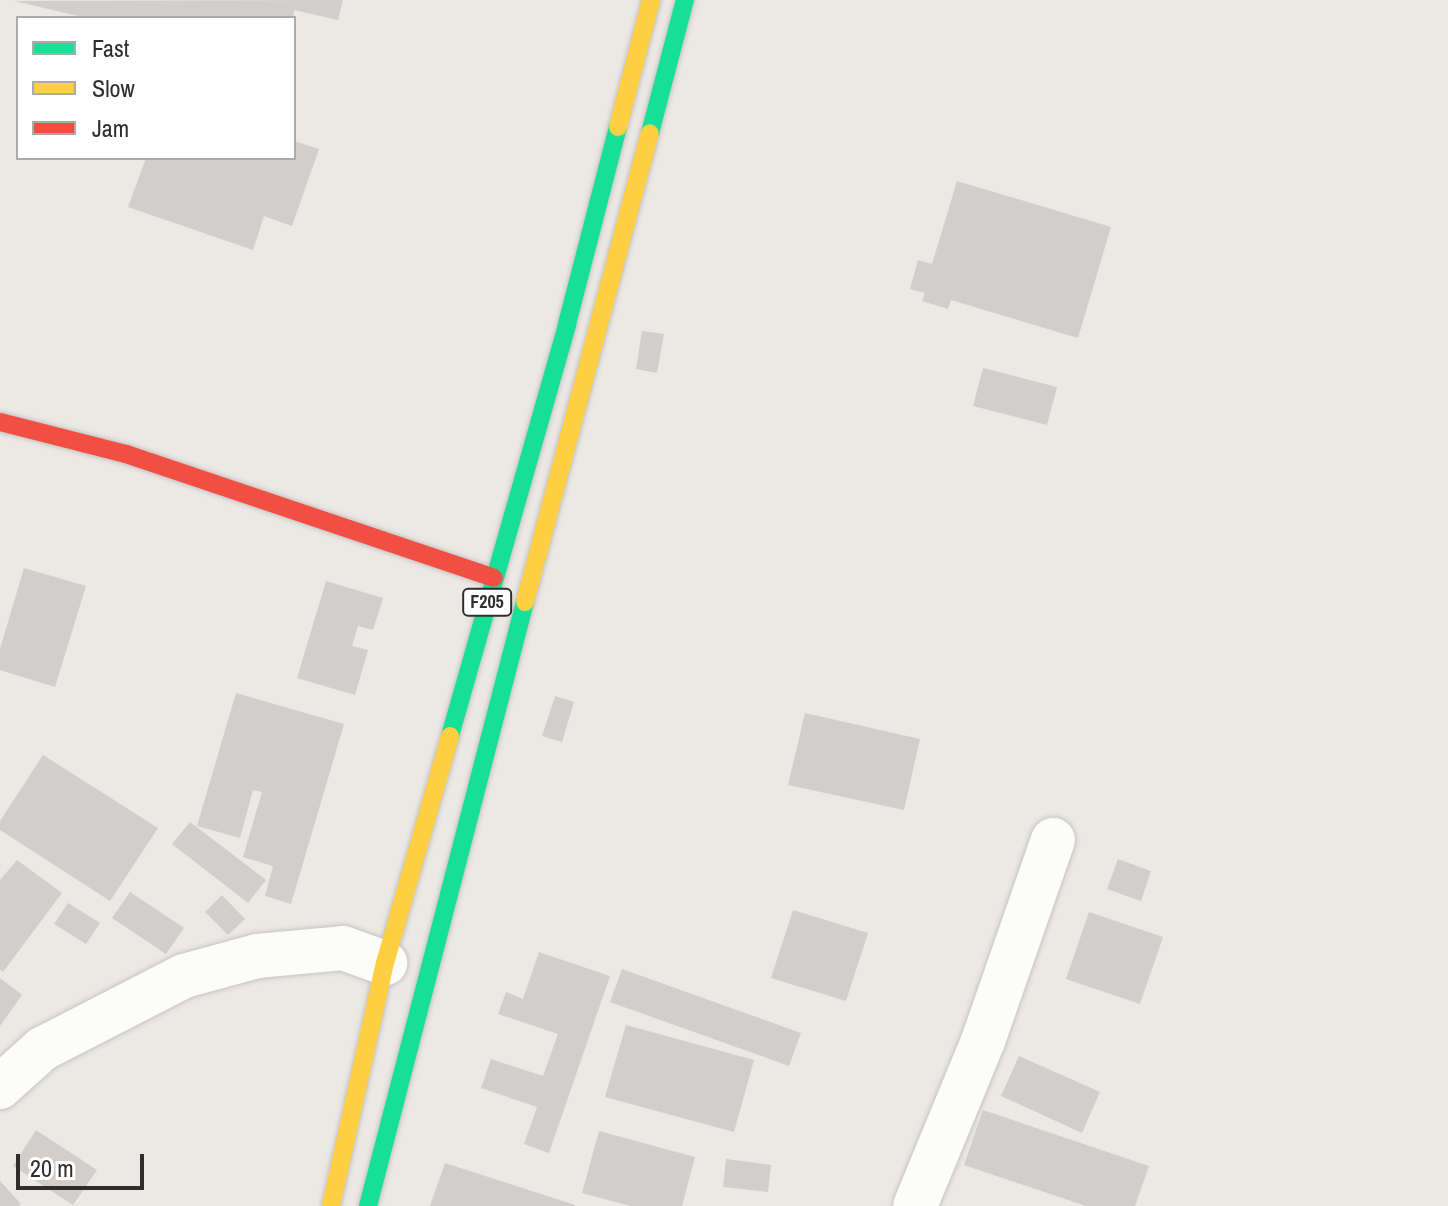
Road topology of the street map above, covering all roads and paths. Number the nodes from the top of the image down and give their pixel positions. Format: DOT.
graph roads {
  1 [pos="651,0"];
  2 [pos="685,0"];
  3 [pos="0,422"];
  4 [pos="494,578"];
  5 [pos="1053,840"];
  6 [pos="385,963"];
  7 [pos="0,1087"];
  8 [pos="331,1206"];
  9 [pos="368,1206"];
  10 [pos="915,1206"];
  1 -- 4 [label="main road, F205"];
  2 -- 9 [label="main road, F205"];
  3 -- 4 [label="main road"];
  4 -- 6 [label="main road, F205"];
  5 -- 10 [label="street"];
  6 -- 7 [label="street"];
  6 -- 8 [label="main road, F205"];
}
